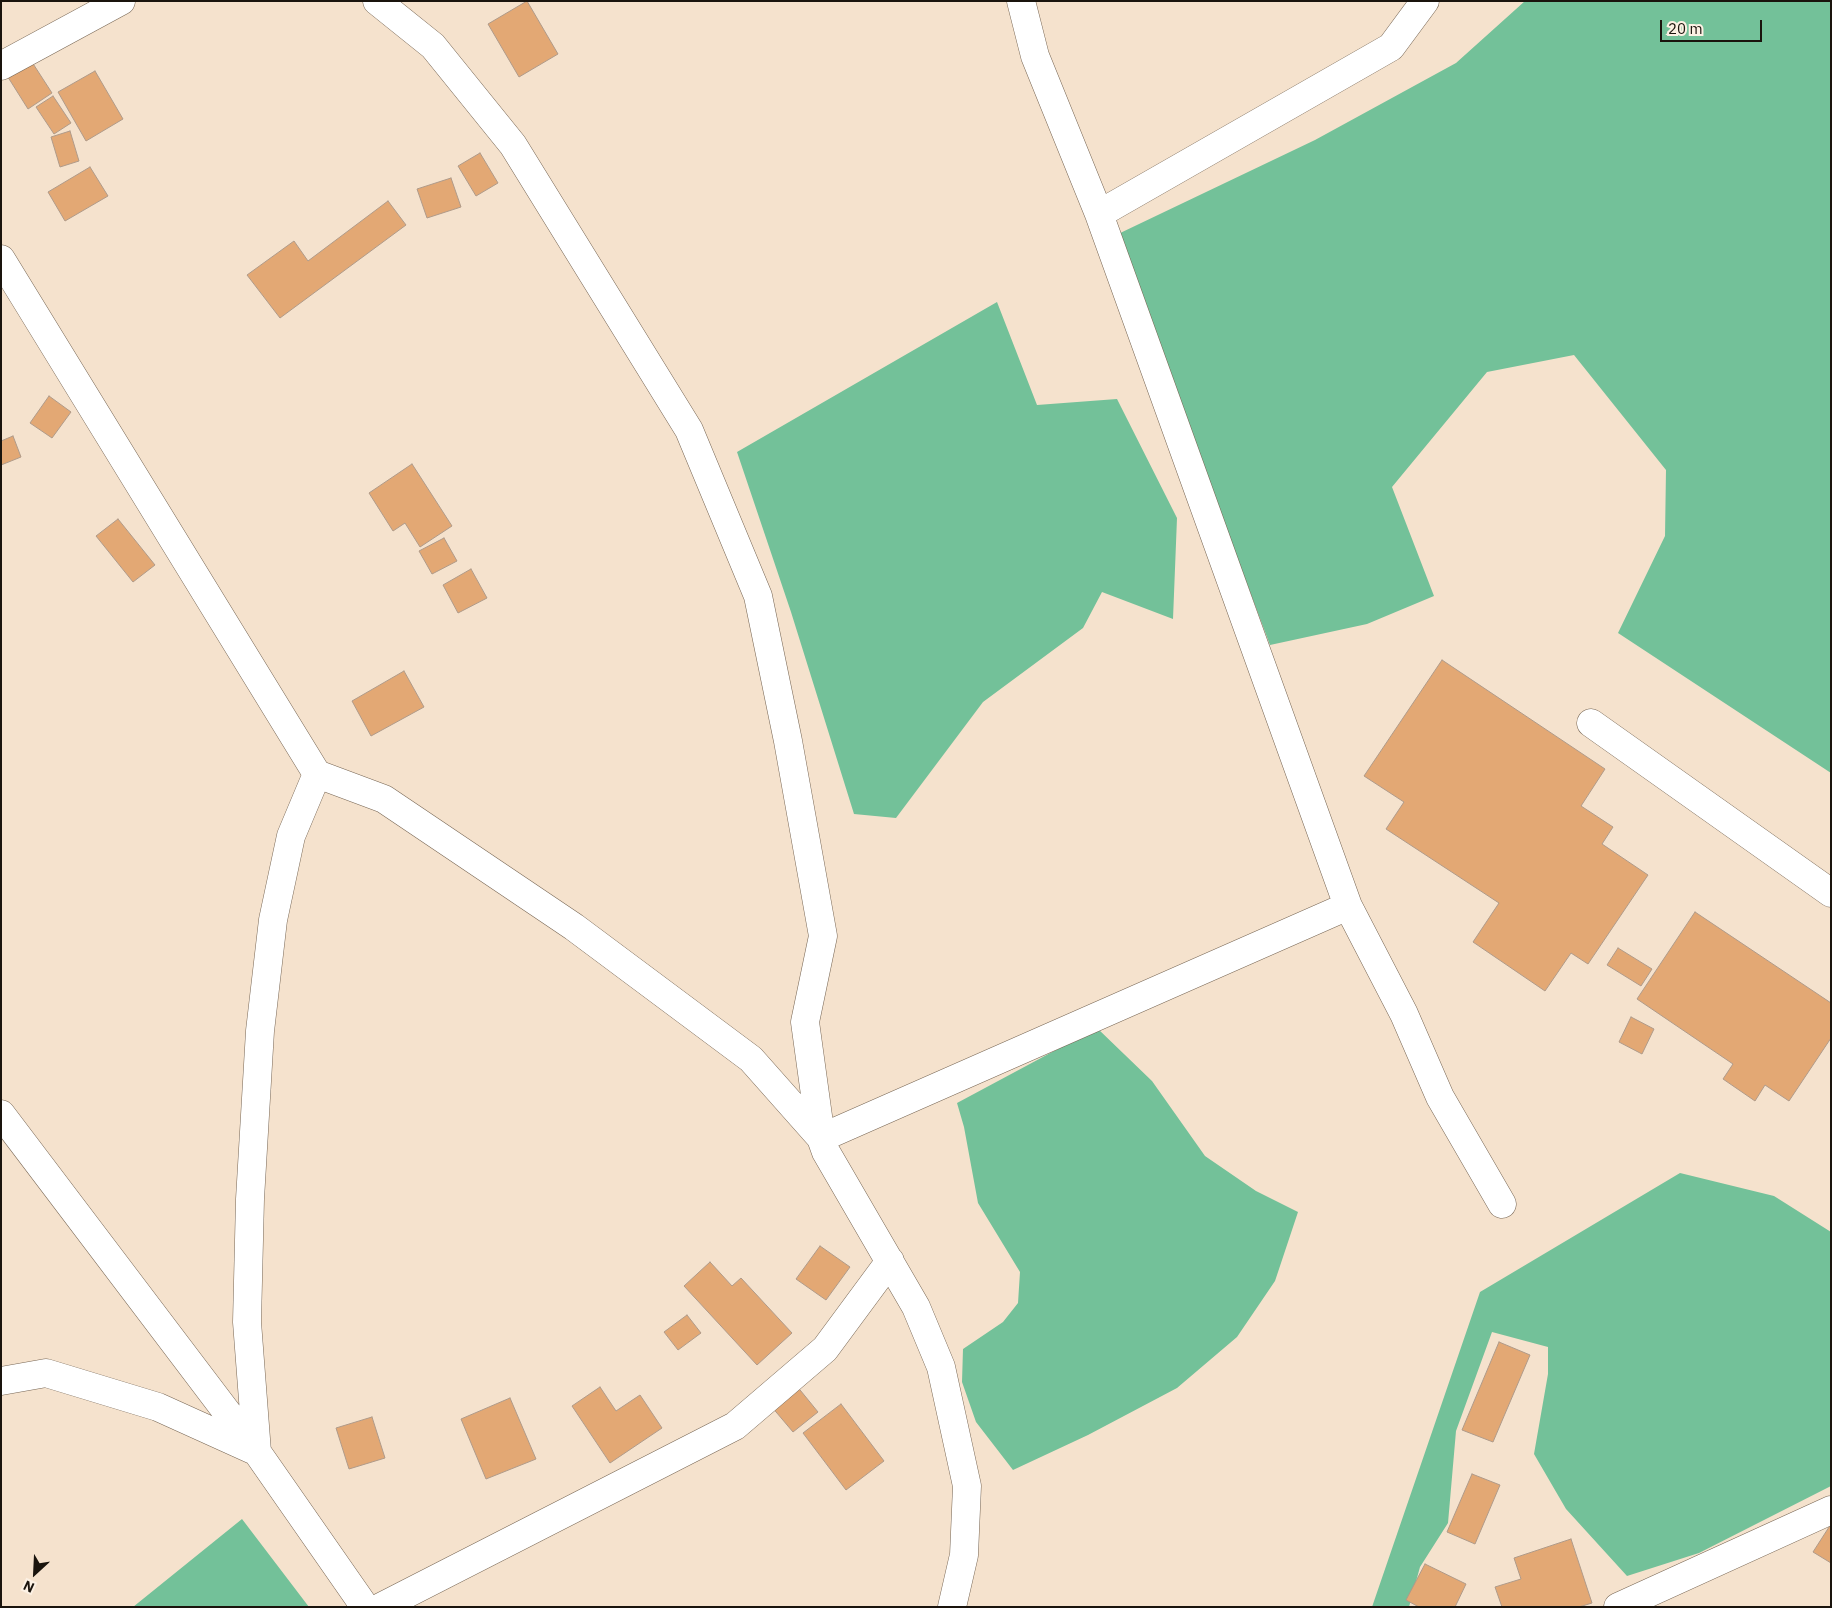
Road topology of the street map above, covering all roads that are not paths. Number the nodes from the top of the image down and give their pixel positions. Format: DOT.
graph roads {
  1 [pos="121,1"];
  2 [pos="377,1"];
  3 [pos="1021,1"];
  4 [pos="1425,1"];
  5 [pos="1,66"];
  6 [pos="1099,214"];
  7 [pos="1,259"];
  8 [pos="1591,723"];
  9 [pos="317,774"];
  10 [pos="1831,893"];
  11 [pos="1348,906"];
  12 [pos="1,1114"];
  13 [pos="821,1138"];
  14 [pos="1502,1204"];
  15 [pos="890,1261"];
  16 [pos="1,1381"];
  17 [pos="257,1452"];
  18 [pos="1831,1510"];
  19 [pos="365,1607"];
  20 [pos="382,1607"];
  21 [pos="952,1607"];
  22 [pos="1618,1607"];
  1 -- 5 [label="street"];
  2 -- 13 [label="street"];
  3 -- 6 [label="street"];
  4 -- 6 [label="street"];
  6 -- 11 [label="street"];
  7 -- 9 [label="street"];
  8 -- 10 [label="street"];
  9 -- 13 [label="street"];
  9 -- 17 [label="street"];
  11 -- 13 [label="street"];
  11 -- 14 [label="street"];
  12 -- 17 [label="street"];
  13 -- 15 [label="street"];
  15 -- 20 [label="street"];
  15 -- 21 [label="street"];
  16 -- 17 [label="street"];
  17 -- 19 [label="street"];
  18 -- 22 [label="street"];
}
